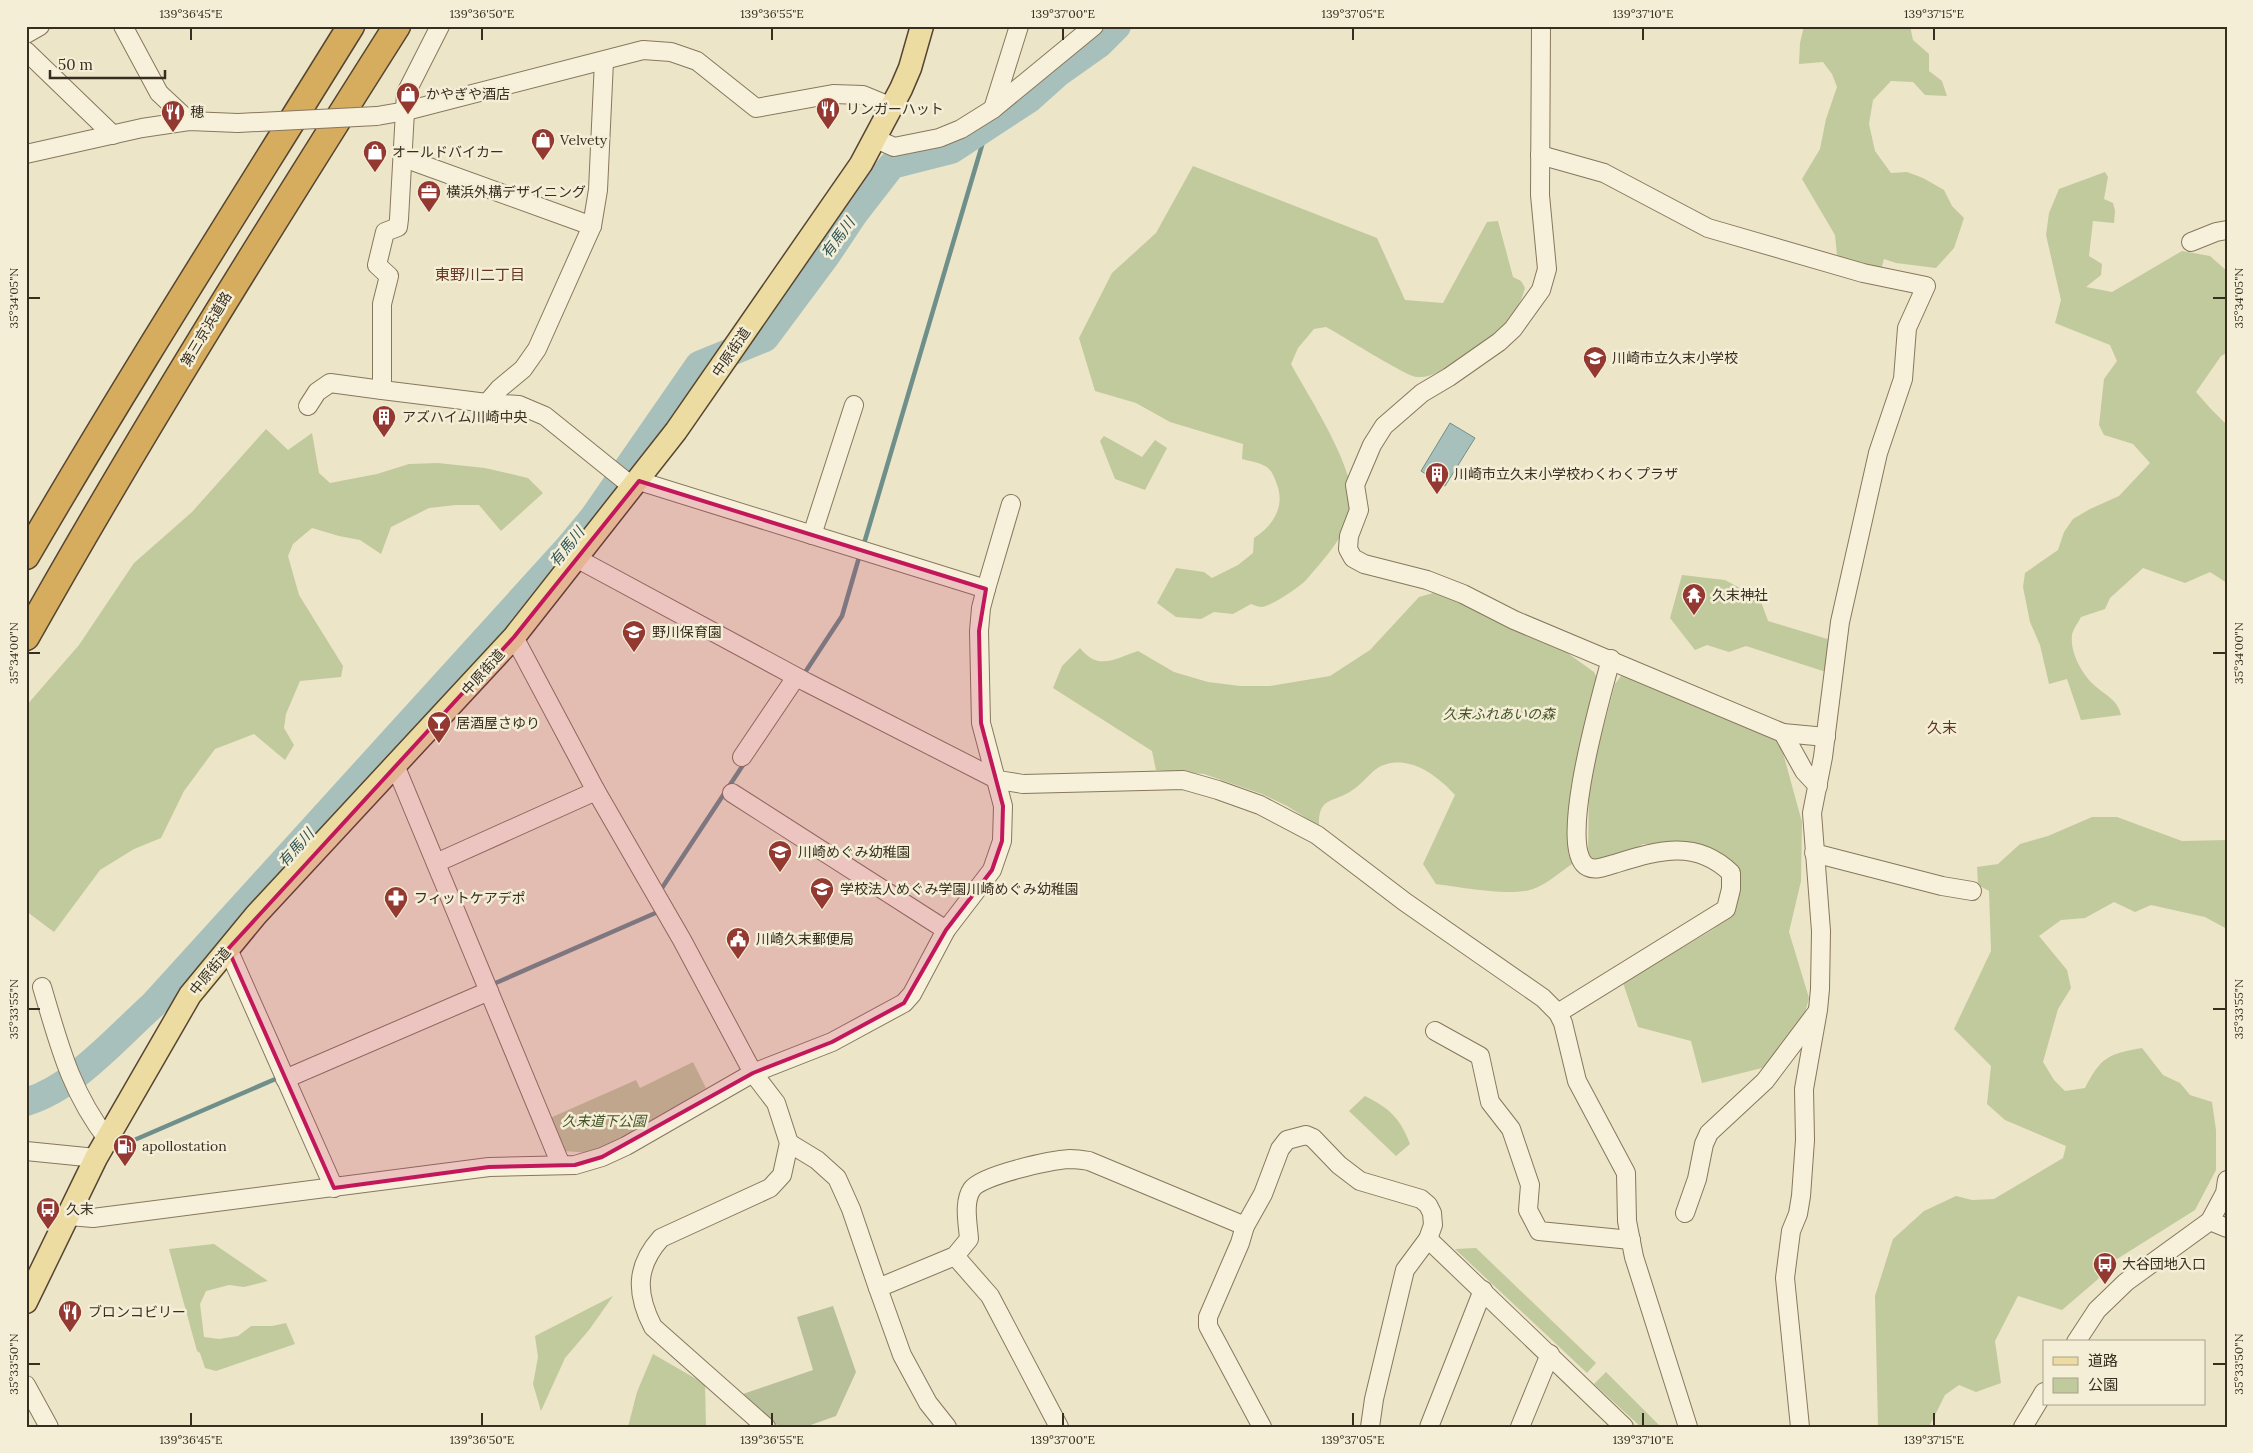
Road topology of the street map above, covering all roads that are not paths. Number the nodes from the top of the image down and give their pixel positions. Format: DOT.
graph roads {
  1 [pos="40,26"];
  2 [pos="123,26"];
  3 [pos="351,26"];
  4 [pos="397,26"];
  5 [pos="440,26"];
  6 [pos="922,26"];
  7 [pos="1019,26"];
  8 [pos="1094,26"];
  9 [pos="1541,26"];
  10 [pos="26,34"];
  11 [pos="26,51"];
  12 [pos="604,61"];
  13 [pos="892,107"];
  14 [pos="993,109"];
  15 [pos="406,111"];
  16 [pos="189,121"];
  17 [pos="113,135"];
  18 [pos="876,139"];
  19 [pos="26,154"];
  20 [pos="1540,155"];
  21 [pos="404,158"];
  22 [pos="592,226"];
  23 [pos="2227,230"];
  24 [pos="2191,242"];
  25 [pos="382,390"];
  26 [pos="488,403"];
  27 [pos="854,405"];
  28 [pos="308,406"];
  29 [pos="633,483"];
  30 [pos="1011,504"];
  31 [pos="812,535"];
  32 [pos="26,556"];
  33 [pos="576,558"];
  34 [pos="986,589"];
  35 [pos="26,637"];
  36 [pos="514,638"];
  37 [pos="1611,659"];
  38 [pos="796,677"];
  39 [pos="1783,733"];
  40 [pos="1826,737"];
  41 [pos="742,757"];
  42 [pos="395,766"];
  43 [pos="998,780"];
  44 [pos="1818,786"];
  45 [pos="596,791"];
  46 [pos="732,793"];
  47 [pos="1814,853"];
  48 [pos="436,864"];
  49 [pos="1972,891"];
  50 [pos="946,930"];
  51 [pos="228,950"];
  52 [pos="42,986"];
  53 [pos="489,991"];
  54 [pos="1818,1010"];
  55 [pos="1558,1013"];
  56 [pos="1435,1031"];
  57 [pos="753,1072"];
  58 [pos="286,1080"];
  59 [pos="788,1143"];
  60 [pos="102,1149"];
  61 [pos="26,1151"];
  62 [pos="561,1165"];
  63 [pos="2227,1180"];
  64 [pos="334,1188"];
  65 [pos="1684,1212"];
  66 [pos="69,1216"];
  67 [pos="2210,1221"];
  68 [pos="1245,1226"];
  69 [pos="2227,1228"];
  70 [pos="1428,1239"];
  71 [pos="1631,1240"];
  72 [pos="955,1256"];
  73 [pos="878,1288"];
  74 [pos="1482,1290"];
  75 [pos="26,1302"];
  76 [pos="2077,1340"];
  77 [pos="1550,1354"];
  78 [pos="26,1386"];
  79 [pos="2043,1394"];
  80 [pos="1616,1424"];
  81 [pos="49,1427"];
  82 [pos="766,1427"];
  83 [pos="947,1427"];
  84 [pos="1059,1427"];
  85 [pos="1262,1427"];
  86 [pos="1370,1427"];
  87 [pos="1429,1427"];
  88 [pos="1520,1427"];
  89 [pos="1688,1427"];
  90 [pos="1800,1427"];
  91 [pos="2024,1427"];
  1 -- 10 [label="street"];
  2 -- 16 [label="street"];
  3 -- 32 [label="highway"];
  4 -- 35 [label="highway, 第三京浜道路"];
  5 -- 15 [label="street"];
  6 -- 13 [label="main road, 中原街道"];
  7 -- 14 [label="street"];
  8 -- 14 [label="street"];
  9 -- 20 [label="street"];
  11 -- 17 [label="street"];
  12 -- 13 [label="street"];
  12 -- 15 [label="street"];
  12 -- 22 [label="street"];
  13 -- 18 [label="main road, 中原街道"];
  14 -- 18 [label="street"];
  15 -- 16 [label="street, bridge"];
  15 -- 21 [label="street"];
  16 -- 17 [label="street"];
  17 -- 19 [label="street"];
  18 -- 29 [label="main road, 中原街道"];
  20 -- 37 [label="street"];
  20 -- 40 [label="street"];
  21 -- 22 [label="street"];
  21 -- 25 [label="street"];
  22 -- 26 [label="street"];
  23 -- 24 [label="street"];
  25 -- 26 [label="street"];
  25 -- 28 [label="street"];
  26 -- 29 [label="street"];
  27 -- 31 [label="street"];
  29 -- 31 [label="street"];
  29 -- 33 [label="main road, 中原街道"];
  30 -- 34 [label="street"];
  31 -- 34 [label="street"];
  33 -- 36 [label="main road, 中原街道"];
  33 -- 38 [label="street"];
  34 -- 43 [label="street"];
  36 -- 42 [label="main road, 中原街道"];
  36 -- 45 [label="street"];
  37 -- 39 [label="street"];
  37 -- 55 [label="street"];
  38 -- 41 [label="street"];
  38 -- 43 [label="street"];
  39 -- 40 [label="street"];
  39 -- 44 [label="street"];
  40 -- 44 [label="street"];
  42 -- 48 [label="street"];
  42 -- 51 [label="main road, 中原街道"];
  43 -- 50 [label="street"];
  43 -- 55 [label="street"];
  44 -- 47 [label="street"];
  45 -- 48 [label="street"];
  45 -- 57 [label="street"];
  46 -- 50 [label="street"];
  47 -- 49 [label="street"];
  47 -- 54 [label="street"];
  48 -- 53 [label="street"];
  50 -- 57 [label="street"];
  51 -- 58 [label="street"];
  51 -- 60 [label="main road, 中原街道"];
  52 -- 60 [label="street"];
  53 -- 58 [label="street"];
  53 -- 62 [label="street"];
  54 -- 65 [label="street"];
  54 -- 90 [label="street"];
  55 -- 71 [label="street"];
  56 -- 71 [label="street"];
  57 -- 59 [label="street"];
  57 -- 62 [label="street"];
  58 -- 64 [label="street"];
  59 -- 73 [label="street"];
  59 -- 82 [label="street"];
  60 -- 61 [label="street"];
  60 -- 66 [label="main road, 中原街道"];
  62 -- 64 [label="street"];
  63 -- 67 [label="street"];
  64 -- 66 [label="street"];
  66 -- 75 [label="main road, 中原街道"];
  67 -- 69 [label="street"];
  67 -- 76 [label="street"];
  68 -- 70 [label="street"];
  68 -- 72 [label="street"];
  68 -- 85 [label="street"];
  70 -- 74 [label="street"];
  70 -- 86 [label="street"];
  71 -- 89 [label="street"];
  72 -- 73 [label="street"];
  72 -- 84 [label="street"];
  73 -- 83 [label="street"];
  74 -- 77 [label="street"];
  74 -- 87 [label="street"];
  77 -- 80 [label="street"];
  77 -- 88 [label="street"];
  78 -- 81 [label="street"];
  79 -- 91 [label="street"];
}
